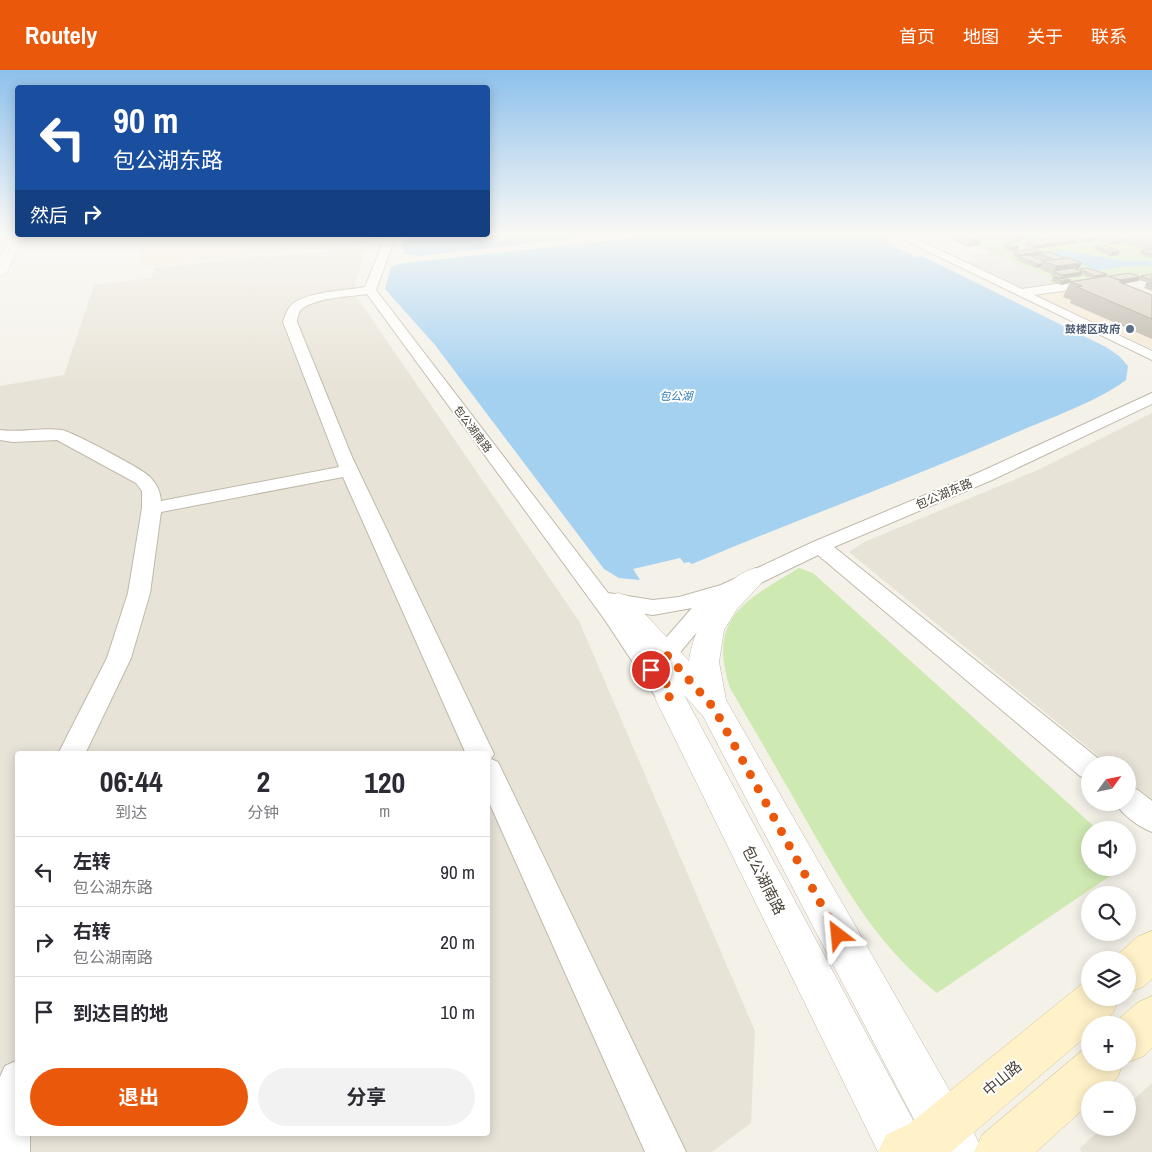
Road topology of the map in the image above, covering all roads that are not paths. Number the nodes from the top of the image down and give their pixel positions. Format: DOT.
graph roads {
  1 [pos="372,283"];
  2 [pos="1000,283"];
  3 [pos="1087,283"];
  4 [pos="1092,283"];
  5 [pos="370,290"];
  6 [pos="1020,293"];
  7 [pos="1152,306"];
  8 [pos="1152,356"];
  9 [pos="1152,398"];
  10 [pos="0,435"];
  11 [pos="349,471"];
  12 [pos="152,508"];
  13 [pos="820,546"];
  14 [pos="732,591"];
  15 [pos="615,608"];
  16 [pos="639,624"];
  17 [pos="666,654"];
  18 [pos="670,698"];
  19 [pos="714,708"];
  20 [pos="72,751"];
  21 [pos="479,751"];
  22 [pos="1081,761"];
  23 [pos="490,774"];
  24 [pos="1136,806"];
  25 [pos="1152,819"];
  26 [pos="1152,952"];
  27 [pos="1136,965"];
  28 [pos="1090,1006"];
  29 [pos="1152,1018"];
  30 [pos="1136,1033"];
  31 [pos="1092,1071"];
  32 [pos="15,1098"];
  33 [pos="951,1139"];
  34 [pos="10,1152"];
  35 [pos="666,1152"];
  36 [pos="904,1152"];
  37 [pos="999,1152"];
  1 -- 5 [label="street"];
  2 -- 6 [label="street"];
  3 -- 6 [label="street"];
  4 -- 7 [label="street"];
  5 -- 11 [label="street"];
  5 -- 15 [label="street, 包公湖南路"];
  6 -- 8 [label="street"];
  9 -- 13 [label="street, 包公湖东路"];
  10 -- 12 [label="street"];
  11 -- 12 [label="street"];
  11 -- 21 [label="street"];
  12 -- 20 [label="street"];
  13 -- 14 [label="street, 包公湖东路"];
  13 -- 22 [label="street"];
  14 -- 15 [label="street, 包公湖东路"];
  14 -- 16 [label="street"];
  14 -- 17 [label="street, 包公湖东路"];
  14 -- 19 [label="street"];
  15 -- 16 [label="street"];
  15 -- 18 [label="street, 包公湖南路"];
  16 -- 17 [label="street"];
  17 -- 18 [label="street, 包公湖东路"];
  17 -- 19 [label="street"];
  18 -- 36 [label="street, 包公湖南路"];
  19 -- 33 [label="street"];
  23 -- 35 [label="street"];
  24 -- 25 [label="street"];
  26 -- 27 [label="main road"];
  28 -- 33 [label="main road, 中山路"];
  29 -- 30 [label="main road"];
  31 -- 37 [label="main road"];
  32 -- 34 [label="street"];
  33 -- 36 [label="main road, 中山路"];
}
